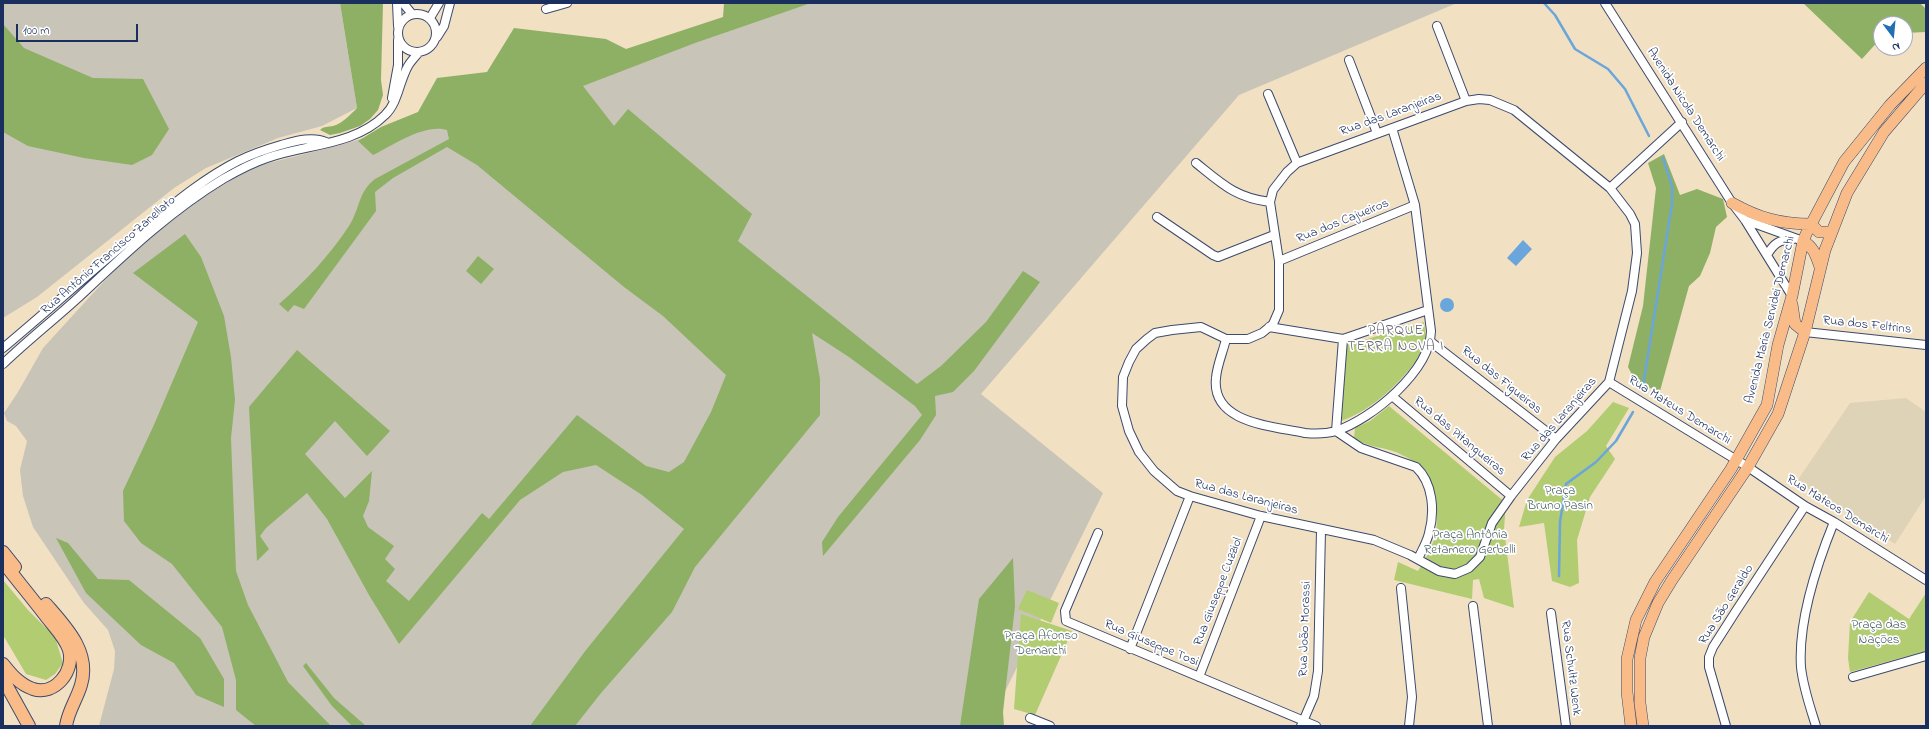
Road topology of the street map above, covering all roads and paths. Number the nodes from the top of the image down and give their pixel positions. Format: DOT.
graph roads {
  1 [pos="397,3"];
  2 [pos="403,3"];
  3 [pos="440,3"];
  4 [pos="450,3"];
  5 [pos="567,3"];
  6 [pos="1605,3"];
  7 [pos="546,9"];
  8 [pos="412,14"];
  9 [pos="430,18"];
  10 [pos="1437,26"];
  11 [pos="398,29"];
  12 [pos="398,39"];
  13 [pos="433,43"];
  14 [pos="419,52"];
  15 [pos="1349,60"];
  16 [pos="1926,68"];
  17 [pos="1926,83"];
  18 [pos="1268,94"];
  19 [pos="1466,101"];
  20 [pos="390,109"];
  21 [pos="1682,122"];
  22 [pos="1392,128"];
  23 [pos="1377,133"];
  24 [pos="326,142"];
  25 [pos="1196,163"];
  26 [pos="1297,163"];
  27 [pos="1610,188"];
  28 [pos="1270,202"];
  29 [pos="1732,203"];
  30 [pos="1415,206"];
  31 [pos="1157,217"];
  32 [pos="1745,220"];
  33 [pos="1811,224"];
  34 [pos="1832,232"];
  35 [pos="1274,235"];
  36 [pos="1799,240"];
  37 [pos="1767,255"];
  38 [pos="1279,260"];
  39 [pos="1820,267"];
  40 [pos="1792,296"];
  41 [pos="1428,310"];
  42 [pos="1269,327"];
  43 [pos="1806,332"];
  44 [pos="1343,339"];
  45 [pos="1226,340"];
  46 [pos="1431,342"];
  47 [pos="1926,345"];
  48 [pos="3,348"];
  49 [pos="3,364"];
  50 [pos="1609,382"];
  51 [pos="1392,396"];
  52 [pos="1336,431"];
  53 [pos="1556,439"];
  54 [pos="1736,460"];
  55 [pos="1748,467"];
  56 [pos="1190,496"];
  57 [pos="1511,496"];
  58 [pos="1805,506"];
  59 [pos="1261,516"];
  60 [pos="1834,522"];
  61 [pos="1321,530"];
  62 [pos="1098,533"];
  63 [pos="3,552"];
  64 [pos="1418,559"];
  65 [pos="3,562"];
  66 [pos="1926,580"];
  67 [pos="1401,588"];
  68 [pos="1473,606"];
  69 [pos="1551,613"];
  70 [pos="1130,650"];
  71 [pos="1926,656"];
  72 [pos="3,664"];
  73 [pos="1199,677"];
  74 [pos="1853,677"];
  75 [pos="3,679"];
  76 [pos="1030,718"];
  77 [pos="1302,723"];
  78 [pos="29,726"];
  79 [pos="66,726"];
  80 [pos="1050,726"];
  81 [pos="1316,726"];
  82 [pos="1409,726"];
  83 [pos="1488,726"];
  84 [pos="1566,726"];
  85 [pos="1631,726"];
  86 [pos="1643,726"];
  87 [pos="1726,726"];
  88 [pos="1816,726"];
  1 -- 11 [label="street"];
  2 -- 8 [label="street"];
  3 -- 9 [label="street"];
  4 -- 13 [label="street"];
  5 -- 7 [label="street"];
  6 -- 21 [label="street, Avenida Nicola Demarchi"];
  8 -- 9 [label="street"];
  8 -- 11 [label="street"];
  9 -- 13 [label="street"];
  10 -- 19 [label="street"];
  11 -- 12 [label="street"];
  12 -- 14 [label="street"];
  12 -- 20 [label="street"];
  13 -- 14 [label="street"];
  14 -- 20 [label="street, Rua Antônio Francisco Zanellato"];
  15 -- 23 [label="street"];
  16 -- 33 [label="main road, Avenida Maria Servidei Demarchi"];
  17 -- 34 [label="main road"];
  18 -- 26 [label="street"];
  19 -- 22 [label="street, Rua das Laranjeiras"];
  19 -- 27 [label="street, Rua das Laranjeiras"];
  20 -- 24 [label="street, Rua Antônio Francisco Zanellato"];
  21 -- 27 [label="street"];
  21 -- 29 [label="street, Avenida Nicola Demarchi"];
  22 -- 23 [label="street, Rua das Laranjeiras"];
  22 -- 30 [label="street"];
  23 -- 26 [label="street, Rua das Laranjeiras"];
  24 -- 48 [label="street, Rua Antônio Francisco Zanellato"];
  24 -- 49 [label="street, Rua Antônio Francisco Zanellato"];
  25 -- 28 [label="street"];
  26 -- 28 [label="street, Rua das Laranjeiras"];
  27 -- 50 [label="street, Rua das Laranjeiras"];
  28 -- 35 [label="street"];
  29 -- 32 [label="street, Avenida Nicola Demarchi"];
  29 -- 33 [label="main road"];
  30 -- 38 [label="street, Rua dos Cajueiros"];
  30 -- 41 [label="street"];
  31 -- 35 [label="street"];
  32 -- 36 [label="street"];
  32 -- 37 [label="street, Avenida Nicola Demarchi"];
  33 -- 34 [label="main road"];
  33 -- 36 [label="main road, Avenida Maria Servidei Demarchi"];
  34 -- 39 [label="main road"];
  35 -- 38 [label="street"];
  36 -- 37 [label="street"];
  36 -- 39 [label="main road"];
  36 -- 40 [label="main road, Avenida Maria Servidei Demarchi"];
  37 -- 40 [label="street, Avenida Nicola Demarchi"];
  38 -- 42 [label="street"];
  39 -- 43 [label="main road"];
  40 -- 43 [label="main road"];
  40 -- 54 [label="main road, Avenida Maria Servidei Demarchi"];
  41 -- 44 [label="street"];
  41 -- 46 [label="street"];
  42 -- 44 [label="street"];
  42 -- 45 [label="street"];
  43 -- 47 [label="street, Rua dos Feltrins"];
  43 -- 55 [label="main road"];
  44 -- 52 [label="street"];
  45 -- 52 [label="street"];
  45 -- 56 [label="street, Rua das Laranjeiras"];
  46 -- 51 [label="street"];
  46 -- 53 [label="street, Rua das Figueiras"];
  50 -- 53 [label="street, Rua das Laranjeiras"];
  50 -- 54 [label="street, Rua Mateus Demarchi"];
  51 -- 52 [label="street"];
  51 -- 57 [label="street, Rua das Pitangueiras"];
  52 -- 64 [label="street"];
  53 -- 57 [label="street, Rua das Laranjeiras"];
  54 -- 55 [label="street, Rua Mateos Demarchi"];
  54 -- 85 [label="main road, Avenida Maria Servidei Demarchi"];
  55 -- 58 [label="street, Rua Mateos Demarchi"];
  55 -- 86 [label="main road"];
  56 -- 59 [label="street, Rua das Laranjeiras"];
  56 -- 70 [label="street"];
  57 -- 64 [label="street, Rua das Laranjeiras"];
  58 -- 60 [label="street, Rua Mateos Demarchi"];
  58 -- 87 [label="street, Rua São Geraldo"];
  59 -- 61 [label="street, Rua das Laranjeiras"];
  59 -- 73 [label="street, Rua Giuseppe Cuzziol"];
  60 -- 66 [label="street, Rua Mateos Demarchi"];
  60 -- 88 [label="street"];
  61 -- 64 [label="street, Rua das Laranjeiras"];
  61 -- 77 [label="street, Rua João Morassi"];
  62 -- 70 [label="street, Rua Giuseppe Tosi"];
  63 -- 79 [label="highway"];
  65 -- 72 [label="highway"];
  67 -- 82 [label="street"];
  68 -- 83 [label="street"];
  69 -- 84 [label="street, Rua Schultz Wenk"];
  70 -- 73 [label="street, Rua Giuseppe Tosi"];
  71 -- 74 [label="street"];
  73 -- 77 [label="street, Rua Giuseppe Tosi"];
  75 -- 78 [label="highway"];
  76 -- 80 [label="street"];
  77 -- 81 [label="street, Rua Giuseppe Tosi"];
}
